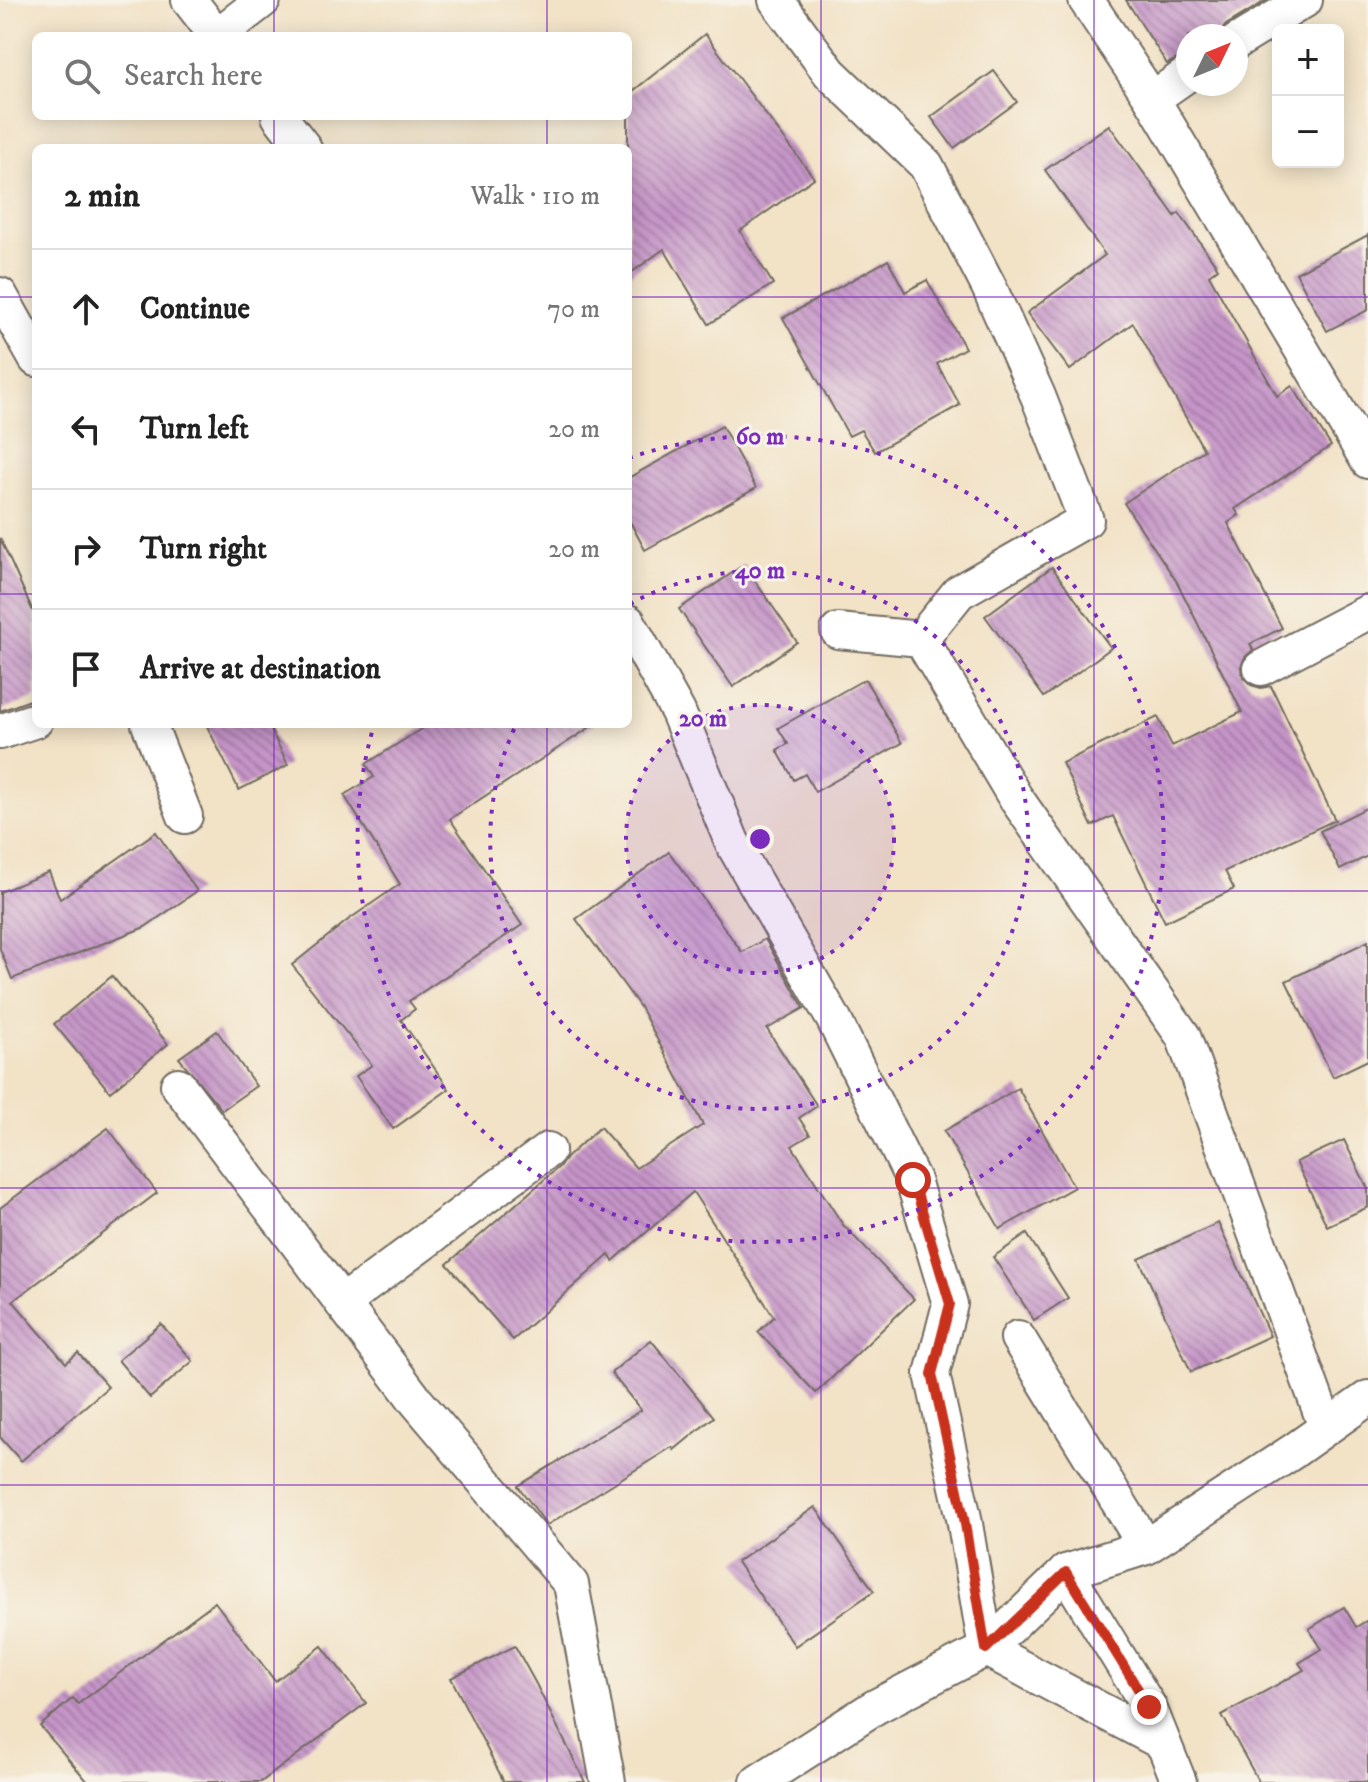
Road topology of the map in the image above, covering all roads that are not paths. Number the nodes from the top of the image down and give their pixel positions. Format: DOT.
graph roads {
  1 [pos="189,0"];
  2 [pos="263,0"];
  3 [pos="776,0"];
  4 [pos="1086,0"];
  5 [pos="1305,0"];
  6 [pos="214,32"];
  7 [pos="222,32"];
  8 [pos="1248,35"];
  9 [pos="1176,82"];
  10 [pos="1152,99"];
  11 [pos="282,120"];
  12 [pos="301,144"];
  13 [pos="0,295"];
  14 [pos="32,352"];
  15 [pos="1368,461"];
  16 [pos="1368,612"];
  17 [pos="632,629"];
  18 [pos="838,631"];
  19 [pos="921,639"];
  20 [pos="1261,668"];
  21 [pos="32,721"];
  22 [pos="151,728"];
  23 [pos="0,732"];
  24 [pos="185,816"];
  25 [pos="178,1085"];
  26 [pos="548,1150"];
  27 [pos="342,1303"];
  28 [pos="1018,1338"];
  29 [pos="1368,1398"];
  30 [pos="1326,1427"];
  31 [pos="1146,1547"];
  32 [pos="1066,1572"];
  33 [pos="986,1649"];
  34 [pos="1163,1743"];
  35 [pos="608,1782"];
  36 [pos="758,1782"];
  37 [pos="1179,1782"];
  1 -- 6 [label="street"];
  2 -- 7 [label="street"];
  3 -- 19 [label="street"];
  4 -- 10 [label="street"];
  5 -- 8 [label="street"];
  9 -- 10 [label="street"];
  10 -- 15 [label="street"];
  11 -- 12 [label="street"];
  13 -- 14 [label="street"];
  16 -- 20 [label="street"];
  17 -- 33 [label="street"];
  18 -- 19 [label="street"];
  19 -- 30 [label="street"];
  21 -- 23 [label="street"];
  22 -- 24 [label="street"];
  25 -- 27 [label="street"];
  26 -- 27 [label="street"];
  27 -- 35 [label="street"];
  28 -- 31 [label="street"];
  29 -- 30 [label="street"];
  30 -- 31 [label="street"];
  31 -- 32 [label="street"];
  32 -- 33 [label="street"];
  32 -- 34 [label="street"];
  33 -- 34 [label="street"];
  33 -- 36 [label="street"];
  34 -- 37 [label="street"];
}
